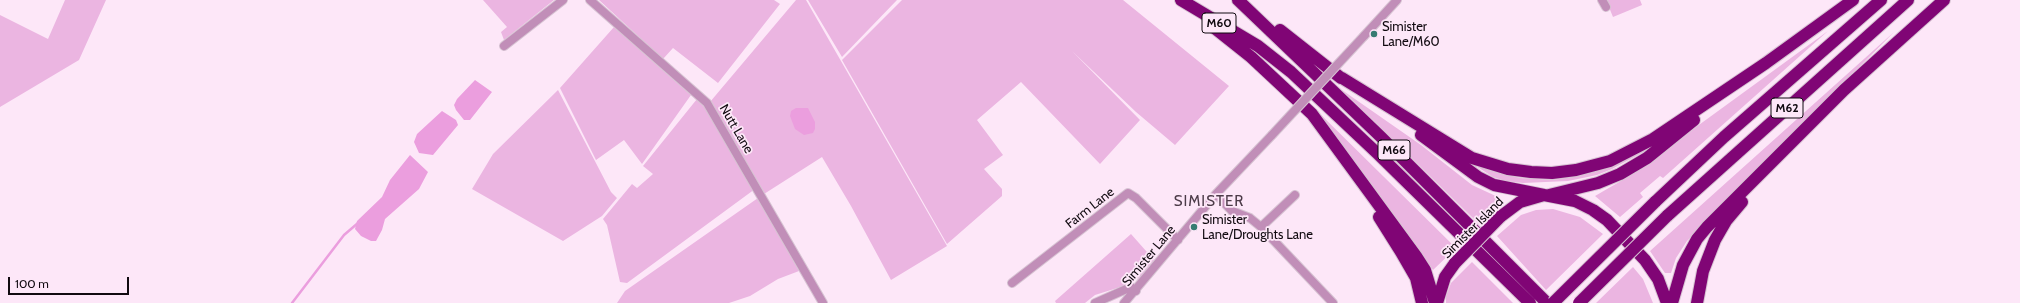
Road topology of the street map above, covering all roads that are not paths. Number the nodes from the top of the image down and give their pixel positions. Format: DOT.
graph roads {
  1 [pos="563,0"];
  2 [pos="590,0"];
  3 [pos="1180,0"];
  4 [pos="1240,0"];
  5 [pos="1397,0"];
  6 [pos="1853,0"];
  7 [pos="1881,0"];
  8 [pos="1908,0"];
  9 [pos="1944,0"];
  10 [pos="504,46"];
  11 [pos="1258,46"];
  12 [pos="1766,63"];
  13 [pos="1342,78"];
  14 [pos="1844,90"];
  15 [pos="1340,152"];
  16 [pos="1216,194"];
  17 [pos="1295,195"];
  18 [pos="1547,195"];
  19 [pos="1261,227"];
  20 [pos="1178,240"];
  21 [pos="1012,283"];
  22 [pos="1136,291"];
  23 [pos="822,303"];
  24 [pos="1095,303"];
  25 [pos="1124,303"];
  26 [pos="1333,303"];
  27 [pos="1422,303"];
  28 [pos="1436,303"];
  29 [pos="1530,303"];
  30 [pos="1548,303"];
  31 [pos="1553,303"];
  32 [pos="1579,303"];
  33 [pos="1668,303"];
  34 [pos="1672,303"];
  35 [pos="1697,303"];
  1 -- 10 [label="street"];
  2 -- 23 [label="street, Nutt Lane"];
  3 -- 11 [label="highway, M60"];
  3 -- 15 [label="highway"];
  4 -- 13 [label="highway"];
  4 -- 30 [label="highway, M66"];
  5 -- 16 [label="street, Simister Lane, bridge"];
  6 -- 12 [label="highway"];
  7 -- 31 [label="highway, M62, bridge"];
  8 -- 32 [label="highway, M62, bridge"];
  9 -- 14 [label="highway"];
  11 -- 29 [label="highway, M66"];
  12 -- 13 [label="highway"];
  12 -- 18 [label="highway"];
  13 -- 18 [label="highway"];
  14 -- 34 [label="highway"];
  14 -- 35 [label="highway"];
  15 -- 27 [label="highway"];
  15 -- 28 [label="highway"];
  16 -- 19 [label="street"];
  16 -- 20 [label="street, Simister Lane"];
  17 -- 19 [label="street"];
  18 -- 28 [label="highway, Simister Island, bridge"];
  18 -- 33 [label="highway, Simister Island"];
  19 -- 26 [label="street"];
  20 -- 21 [label="street, Farm Lane"];
  20 -- 22 [label="street, Simister Lane"];
  22 -- 24 [label="street"];
  22 -- 25 [label="street, Simister Lane"];
}
